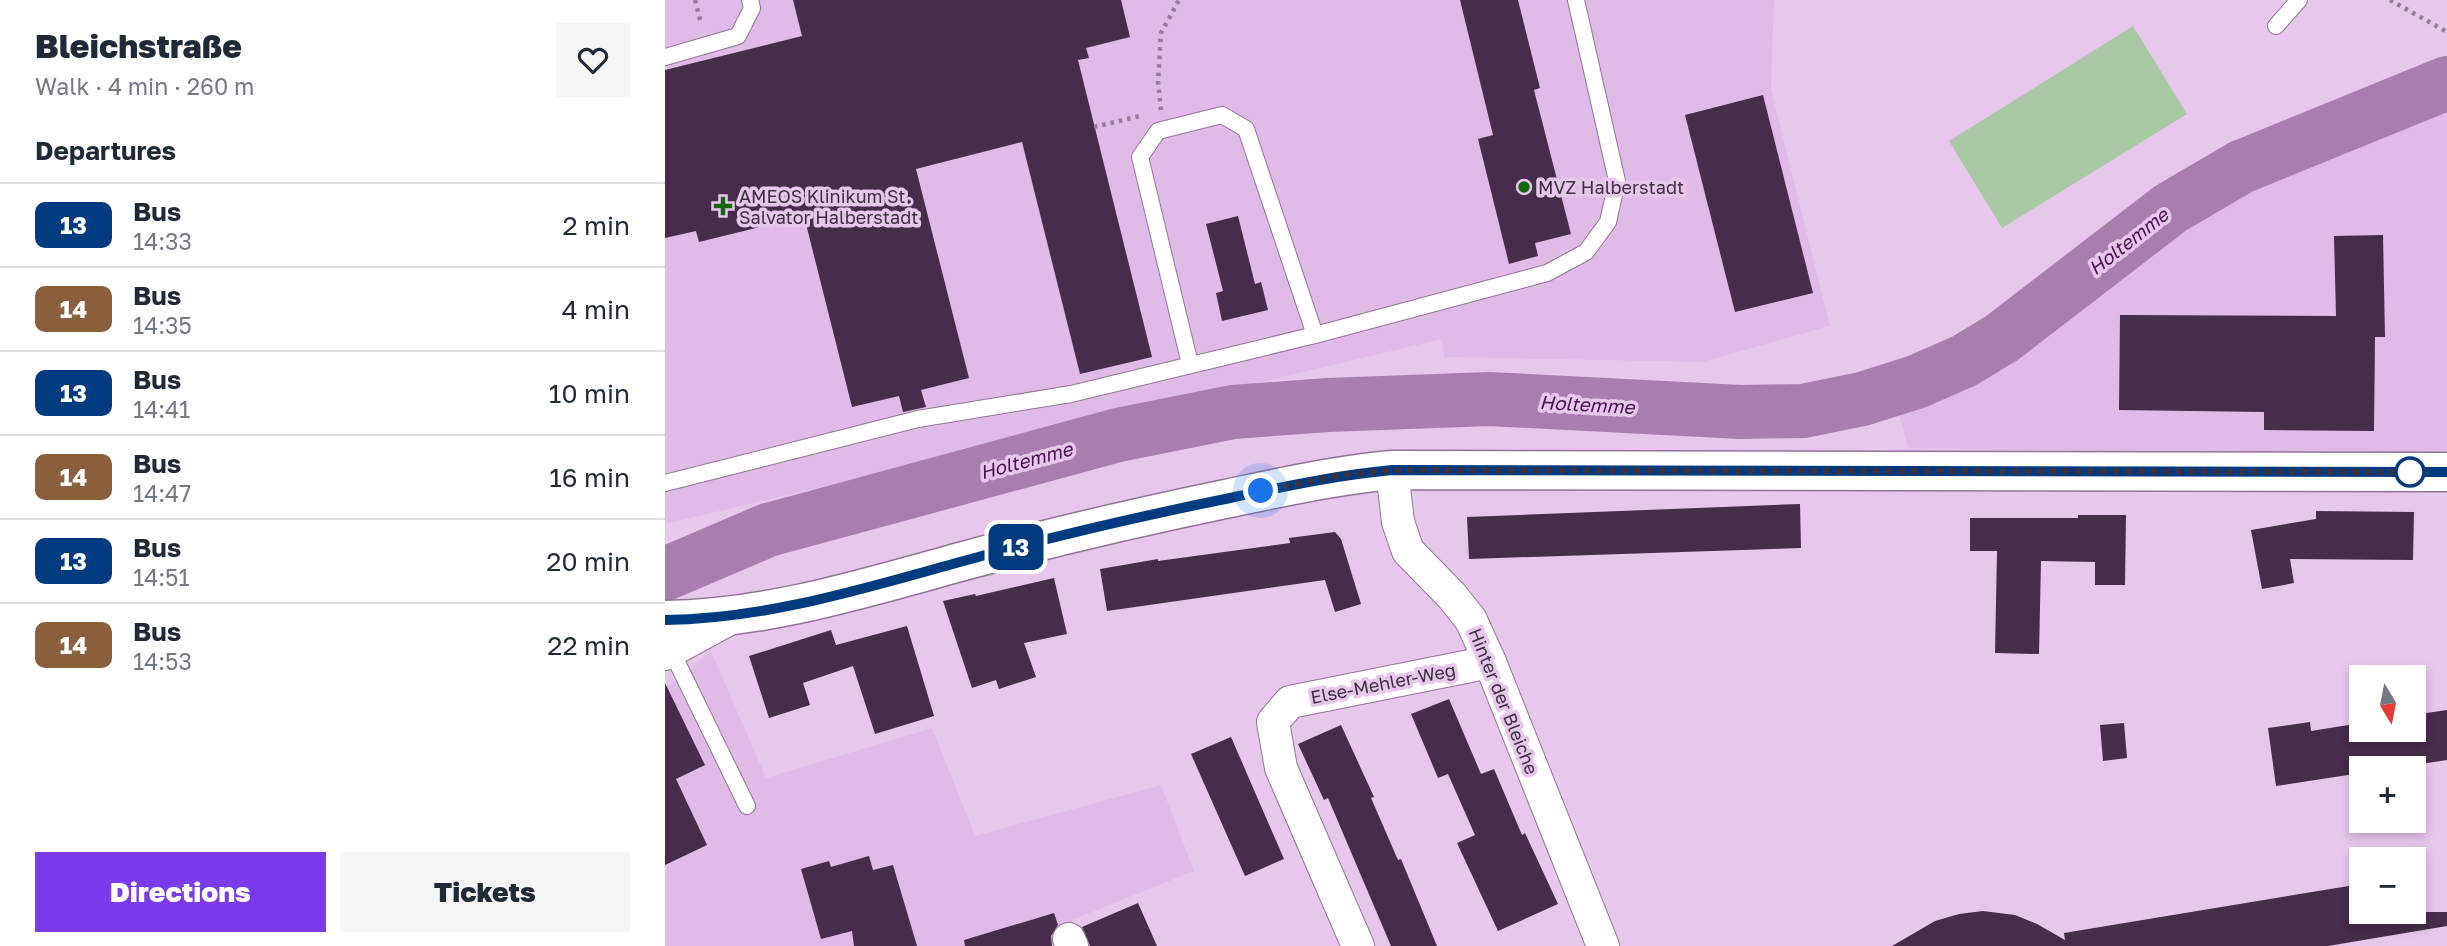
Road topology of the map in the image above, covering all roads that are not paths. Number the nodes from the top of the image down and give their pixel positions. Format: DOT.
graph roads {
  1 [pos="750,0"];
  2 [pos="1576,0"];
  3 [pos="2299,0"];
  4 [pos="2276,26"];
  5 [pos="665,57"];
  6 [pos="1315,335"];
  7 [pos="1190,363"];
  8 [pos="1392,470"];
  9 [pos="2447,472"];
  10 [pos="665,483"];
  11 [pos="674,636"];
  12 [pos="1490,662"];
  13 [pos="747,806"];
  14 [pos="1358,946"];
  15 [pos="1603,946"];
  1 -- 5 [label="lane"];
  2 -- 6 [label="lane"];
  3 -- 4 [label="lane"];
  6 -- 7 [label="lane"];
  6 -- 7 [label="lane"];
  7 -- 10 [label="lane"];
  8 -- 9 [label="main road"];
  8 -- 11 [label="main road"];
  8 -- 12 [label="street, Hinter der Bleiche"];
  11 -- 13 [label="lane"];
  12 -- 14 [label="street, Else-Mehler-Weg"];
  12 -- 15 [label="street, Hinter der Bleiche"];
}
